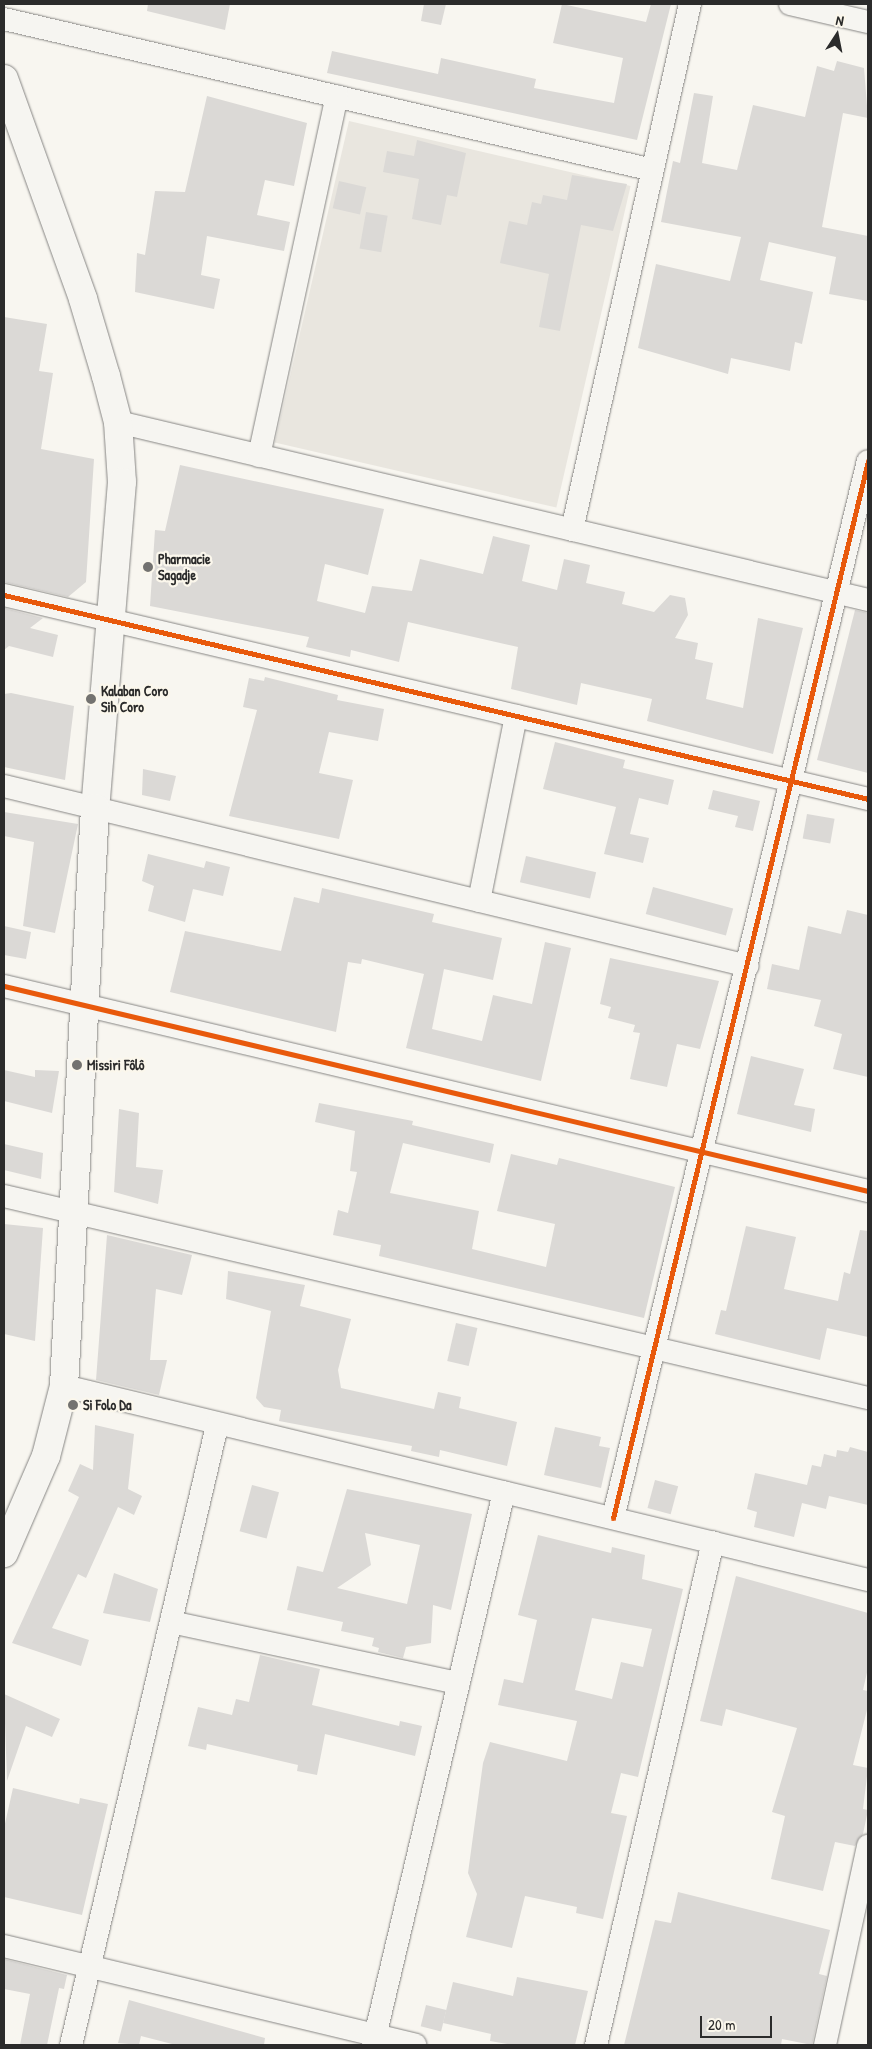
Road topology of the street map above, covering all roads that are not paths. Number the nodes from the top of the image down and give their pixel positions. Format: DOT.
graph roads {
  1 [pos="690,4"];
  2 [pos="790,4"];
  3 [pos="4,19"];
  4 [pos="868,22"];
  5 [pos="4,79"];
  6 [pos="337,96"];
  7 [pos="652,170"];
  8 [pos="118,422"];
  9 [pos="260,456"];
  10 [pos="868,461"];
  11 [pos="572,530"];
  12 [pos="837,592"];
  13 [pos="4,595"];
  14 [pos="868,600"];
  15 [pos="111,620"];
  16 [pos="516,716"];
  17 [pos="792,782"];
  18 [pos="4,786"];
  19 [pos="868,799"];
  20 [pos="96,808"];
  21 [pos="479,901"];
  22 [pos="748,966"];
  23 [pos="4,986"];
  24 [pos="87,1006"];
  25 [pos="702,1151"];
  26 [pos="868,1190"];
  27 [pos="4,1196"];
  28 [pos="77,1213"];
  29 [pos="656,1348"];
  30 [pos="64,1386"];
  31 [pos="868,1398"];
  32 [pos="217,1426"];
  33 [pos="504,1492"];
  34 [pos="613,1518"];
  35 [pos="713,1542"];
  36 [pos="4,1553"];
  37 [pos="868,1580"];
  38 [pos="171,1622"];
  39 [pos="459,1683"];
  40 [pos="868,1846"];
  41 [pos="4,1946"];
  42 [pos="90,1967"];
  43 [pos="374,2040"];
  44 [pos="72,2045"];
  45 [pos="415,2045"];
  46 [pos="596,2045"];
  47 [pos="825,2045"];
  1 -- 7 [label="street"];
  2 -- 4 [label="street"];
  3 -- 6 [label="street"];
  5 -- 8 [label="main road"];
  6 -- 7 [label="street"];
  6 -- 9 [label="street"];
  7 -- 11 [label="street"];
  8 -- 9 [label="street"];
  8 -- 15 [label="main road"];
  9 -- 11 [label="street"];
  10 -- 12 [label="street"];
  11 -- 12 [label="street"];
  12 -- 14 [label="street"];
  12 -- 17 [label="street"];
  13 -- 15 [label="street"];
  15 -- 16 [label="street"];
  15 -- 20 [label="main road"];
  16 -- 17 [label="street"];
  16 -- 21 [label="street"];
  17 -- 19 [label="street"];
  17 -- 22 [label="street"];
  18 -- 20 [label="street"];
  20 -- 21 [label="street"];
  20 -- 24 [label="main road"];
  21 -- 22 [label="street"];
  22 -- 25 [label="street"];
  23 -- 24 [label="street"];
  24 -- 25 [label="street"];
  24 -- 28 [label="main road"];
  25 -- 26 [label="street"];
  25 -- 29 [label="street"];
  27 -- 28 [label="street"];
  28 -- 29 [label="street"];
  28 -- 30 [label="main road"];
  29 -- 31 [label="street"];
  29 -- 34 [label="street"];
  30 -- 32 [label="street"];
  30 -- 36 [label="main road"];
  32 -- 33 [label="street"];
  32 -- 38 [label="street"];
  33 -- 34 [label="street"];
  33 -- 39 [label="street"];
  34 -- 35 [label="street"];
  35 -- 37 [label="street"];
  35 -- 46 [label="street"];
  38 -- 39 [label="street"];
  38 -- 42 [label="street"];
  39 -- 43 [label="street"];
  40 -- 47 [label="street"];
  41 -- 42 [label="street"];
  42 -- 43 [label="street"];
  42 -- 44 [label="street"];
  43 -- 45 [label="street"];
}
